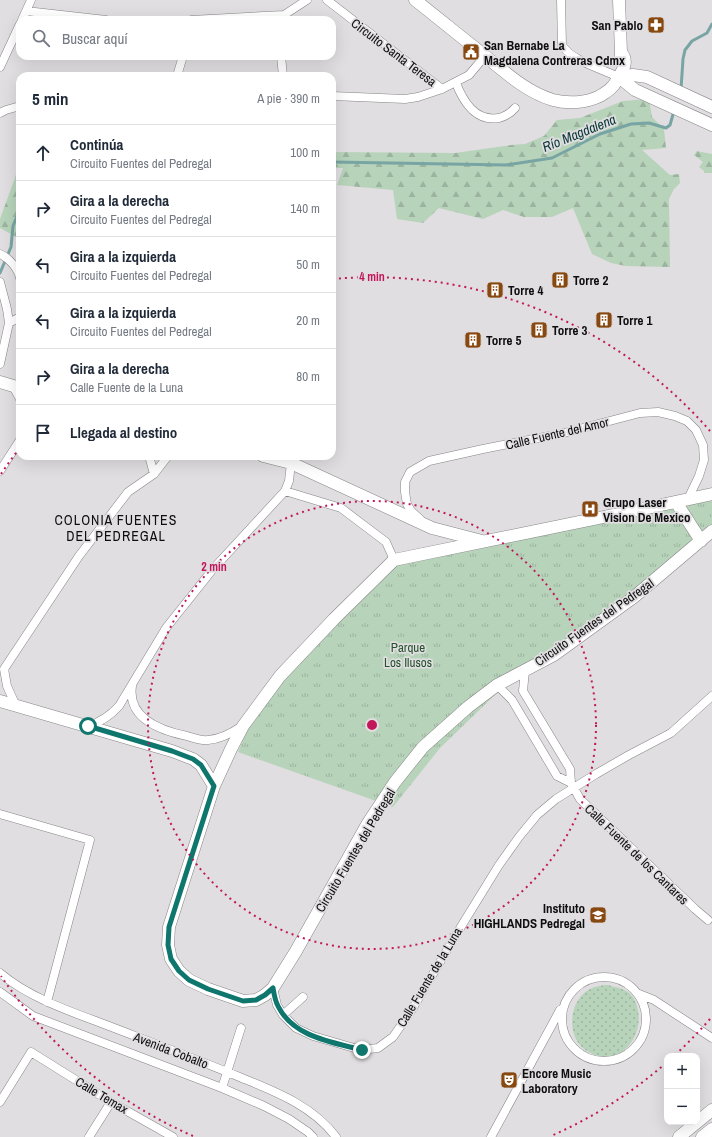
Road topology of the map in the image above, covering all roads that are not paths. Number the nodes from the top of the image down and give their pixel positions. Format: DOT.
graph roads {
  1 [pos="31,0"];
  2 [pos="307,0"];
  3 [pos="327,0"];
  4 [pos="415,0"];
  5 [pos="561,0"];
  6 [pos="619,0"];
  7 [pos="26,11"];
  8 [pos="24,16"];
  9 [pos="70,16"];
  10 [pos="285,16"];
  11 [pos="16,33"];
  12 [pos="623,54"];
  13 [pos="485,56"];
  14 [pos="182,60"];
  15 [pos="281,60"];
  16 [pos="0,67"];
  17 [pos="178,72"];
  18 [pos="283,72"];
  19 [pos="619,77"];
  20 [pos="653,79"];
  21 [pos="456,83"];
  22 [pos="442,89"];
  23 [pos="336,96"];
  24 [pos="16,107"];
  25 [pos="712,107"];
  26 [pos="515,108"];
  27 [pos="0,113"];
  28 [pos="712,125"];
  29 [pos="2,255"];
  30 [pos="16,269"];
  31 [pos="0,282"];
  32 [pos="16,319"];
  33 [pos="10,323"];
  34 [pos="0,364"];
  35 [pos="0,382"];
  36 [pos="16,387"];
  37 [pos="16,446"];
  38 [pos="150,460"];
  39 [pos="165,460"];
  40 [pos="277,460"];
  41 [pos="291,464"];
  42 [pos="0,471"];
  43 [pos="154,474"];
  44 [pos="286,491"];
  45 [pos="712,494"];
  46 [pos="682,501"];
  47 [pos="432,528"];
  48 [pos="712,531"];
  49 [pos="701,541"];
  50 [pos="485,542"];
  51 [pos="394,560"];
  52 [pos="2,670"];
  53 [pos="525,670"];
  54 [pos="134,682"];
  55 [pos="497,685"];
  56 [pos="712,696"];
  57 [pos="0,702"];
  58 [pos="16,706"];
  59 [pos="88,726"];
  60 [pos="243,726"];
  61 [pos="214,786"];
  62 [pos="572,786"];
  63 [pos="0,814"];
  64 [pos="708,920"];
  65 [pos="0,973"];
  66 [pos="273,988"];
  67 [pos="0,992"];
  68 [pos="639,994"];
  69 [pos="303,997"];
  70 [pos="47,1002"];
  71 [pos="564,1002"];
  72 [pos="283,1015"];
  73 [pos="241,1028"];
  74 [pos="712,1038"];
  75 [pos="227,1072"];
  76 [pos="222,1088"];
  77 [pos="0,1102"];
  78 [pos="111,1102"];
  79 [pos="712,1110"];
  80 [pos="712,1129"];
  81 [pos="89,1137"];
  82 [pos="173,1137"];
  83 [pos="313,1137"];
  84 [pos="336,1137"];
  85 [pos="491,1137"];
  86 [pos="679,1137"];
  87 [pos="702,1137"];
  1 -- 7 [label="street"];
  2 -- 10 [label="street"];
  3 -- 22 [label="street, Circuito Santa Teresa"];
  4 -- 13 [label="street"];
  5 -- 19 [label="street"];
  6 -- 12 [label="street"];
  7 -- 8 [label="street"];
  7 -- 9 [label="street"];
  11 -- 16 [label="street"];
  12 -- 19 [label="street"];
  12 -- 20 [label="street"];
  13 -- 19 [label="street"];
  13 -- 21 [label="street, Circuito Santa Teresa"];
  14 -- 17 [label="street"];
  15 -- 18 [label="street"];
  19 -- 20 [label="street"];
  19 -- 28 [label="street"];
  20 -- 25 [label="street"];
  21 -- 22 [label="street, Circuito Santa Teresa"];
  21 -- 26 [label="street"];
  22 -- 23 [label="street, Circuito Santa Teresa"];
  24 -- 27 [label="street"];
  29 -- 30 [label="street"];
  31 -- 33 [label="street"];
  32 -- 33 [label="street"];
  33 -- 34 [label="street"];
  35 -- 36 [label="street"];
  37 -- 42 [label="street"];
  38 -- 43 [label="street"];
  39 -- 43 [label="street"];
  40 -- 41 [label="street"];
  41 -- 44 [label="street"];
  41 -- 47 [label="street"];
  43 -- 52 [label="street"];
  44 -- 51 [label="street"];
  44 -- 54 [label="street"];
  45 -- 46 [label="street"];
  46 -- 47 [label="street, Calle Fuente del Amor"];
  46 -- 49 [label="street"];
  46 -- 50 [label="street"];
  47 -- 50 [label="street"];
  48 -- 49 [label="street, Circuito Fuentes del Pedregal"];
  49 -- 53 [label="street, Circuito Fuentes del Pedregal"];
  50 -- 51 [label="street"];
  51 -- 60 [label="street, Circuito Fuentes del Pedregal"];
  52 -- 58 [label="street"];
  53 -- 55 [label="street, Circuito Fuentes del Pedregal"];
  53 -- 62 [label="street, Calle Fuente de los Cantares"];
  54 -- 59 [label="street"];
  54 -- 60 [label="street"];
  55 -- 62 [label="street, Calle Fuente de los Cantares"];
  55 -- 66 [label="street, Circuito Fuentes del Pedregal"];
  56 -- 62 [label="street, Calle Fuente de la Luna"];
  57 -- 58 [label="street"];
  58 -- 59 [label="street"];
  59 -- 61 [label="street"];
  60 -- 61 [label="street, Circuito Fuentes del Pedregal"];
  61 -- 66 [label="street, Circuito Fuentes del Pedregal"];
  62 -- 64 [label="street, Calle Fuente de los Cantares"];
  62 -- 72 [label="street, Calle Fuente de la Luna"];
  63 -- 70 [label="street"];
  65 -- 70 [label="street, Avenida Cobalto"];
  66 -- 72 [label="street, Calle Fuente de la Luna"];
  67 -- 76 [label="street, Avenida Cobalto"];
  68 -- 71 [label="street"];
  68 -- 71 [label="street"];
  68 -- 74 [label="street"];
  69 -- 72 [label="street"];
  70 -- 75 [label="street, Avenida Cobalto"];
  71 -- 85 [label="street"];
  73 -- 75 [label="street"];
  75 -- 76 [label="street"];
  75 -- 84 [label="street, Avenida Cobalto"];
  76 -- 83 [label="street, Avenida Cobalto"];
  77 -- 78 [label="street, Calle Temax"];
  78 -- 81 [label="street"];
  78 -- 82 [label="street, Calle Temax"];
  79 -- 86 [label="street"];
  80 -- 87 [label="street"];
}
